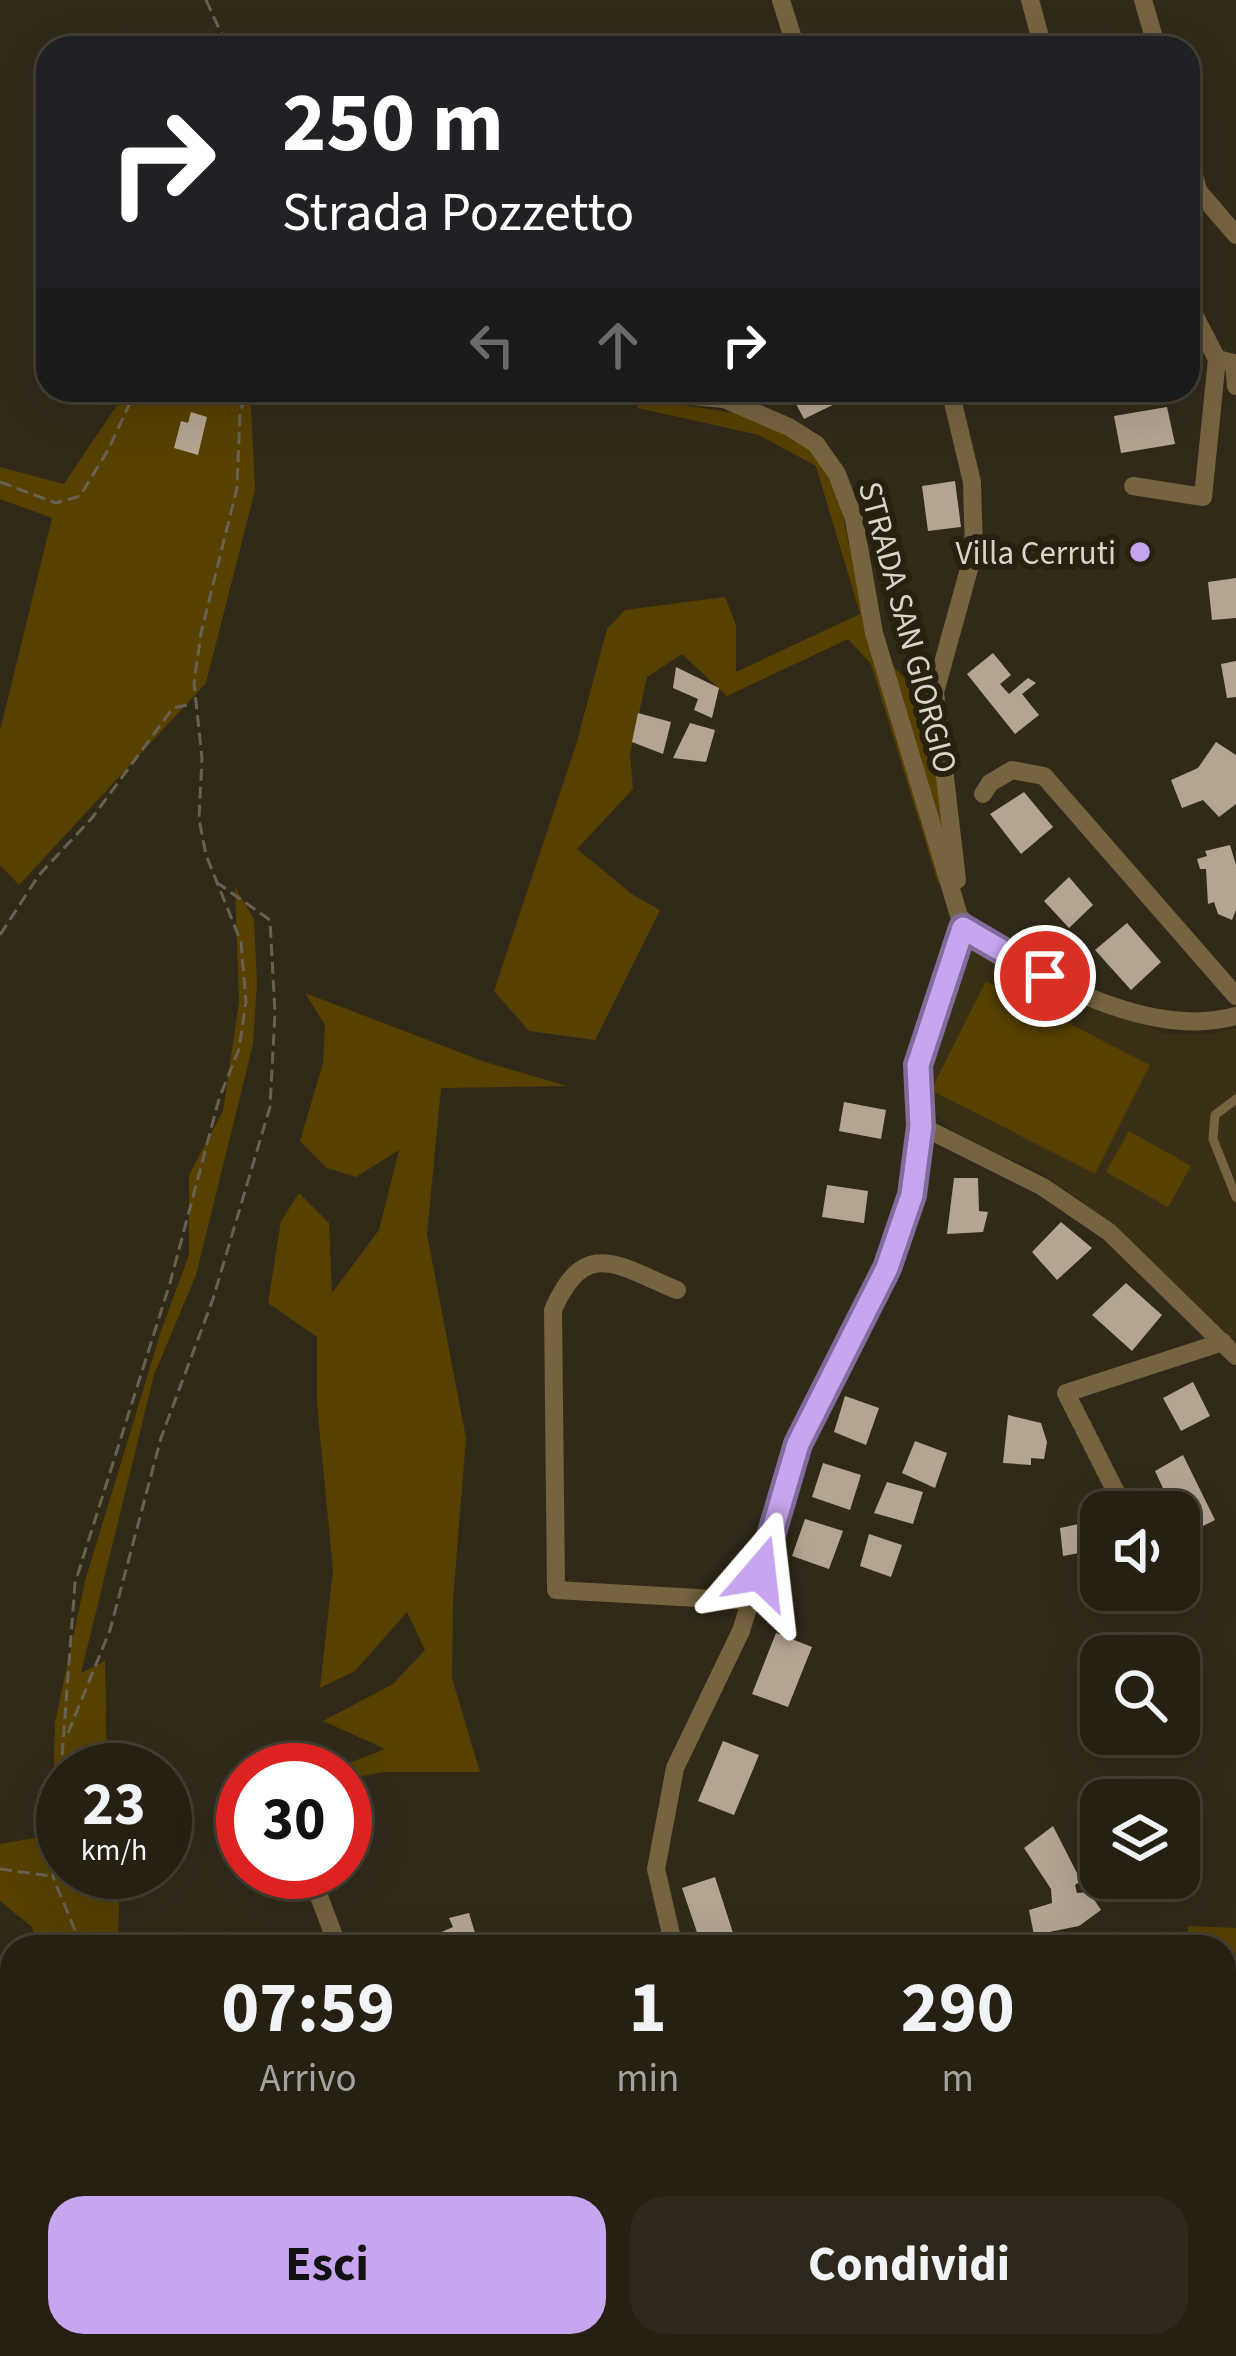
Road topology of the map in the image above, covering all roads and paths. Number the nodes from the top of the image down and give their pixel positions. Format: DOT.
graph roads {
  1 [pos="206,0"];
  2 [pos="781,0"];
  3 [pos="1030,0"];
  4 [pos="1143,0"];
  5 [pos="222,36"];
  6 [pos="792,36"];
  7 [pos="1040,36"];
  8 [pos="1154,36"];
  9 [pos="1200,192"];
  10 [pos="1236,235"];
  11 [pos="1200,326"];
  12 [pos="1217,358"];
  13 [pos="1236,386"];
  14 [pos="130,402"];
  15 [pos="244,402"];
  16 [pos="739,402"];
  17 [pos="953,402"];
  18 [pos="0,482"];
  19 [pos="1133,486"];
  20 [pos="194,704"];
  21 [pos="983,794"];
  22 [pos="218,883"];
  23 [pos="963,928"];
  24 [pos="0,935"];
  25 [pos="1236,996"];
  26 [pos="1236,1016"];
  27 [pos="1236,1099"];
  28 [pos="921,1126"];
  29 [pos="1236,1197"];
  30 [pos="677,1290"];
  31 [pos="1230,1349"];
  32 [pos="1115,1491"];
  33 [pos="751,1601"];
  34 [pos="66,1740"];
  35 [pos="66,1743"];
  36 [pos="0,1868"];
  37 [pos="36,1873"];
  38 [pos="62,1899"];
  39 [pos="320,1899"];
  40 [pos="77,1935"];
  41 [pos="334,1935"];
  42 [pos="671,1935"];
  1 -- 5 [label="path"];
  2 -- 6 [label="street"];
  3 -- 7 [label="street"];
  4 -- 8 [label="street"];
  9 -- 10 [label="street"];
  11 -- 12 [label="street"];
  12 -- 13 [label="street"];
  12 -- 19 [label="street"];
  14 -- 18 [label="path"];
  15 -- 20 [label="path"];
  16 -- 23 [label="street, STRADA SAN GIORGIO"];
  17 -- 23 [label="street"];
  20 -- 22 [label="path"];
  20 -- 24 [label="path"];
  21 -- 25 [label="street"];
  22 -- 34 [label="path"];
  22 -- 34 [label="path"];
  23 -- 26 [label="street"];
  23 -- 28 [label="street"];
  27 -- 29 [label="lane"];
  28 -- 31 [label="street"];
  28 -- 33 [label="street"];
  30 -- 33 [label="street"];
  31 -- 32 [label="street"];
  33 -- 42 [label="street"];
  34 -- 35 [label="path"];
  36 -- 37 [label="path"];
  38 -- 40 [label="path"];
  39 -- 41 [label="street"];
}
